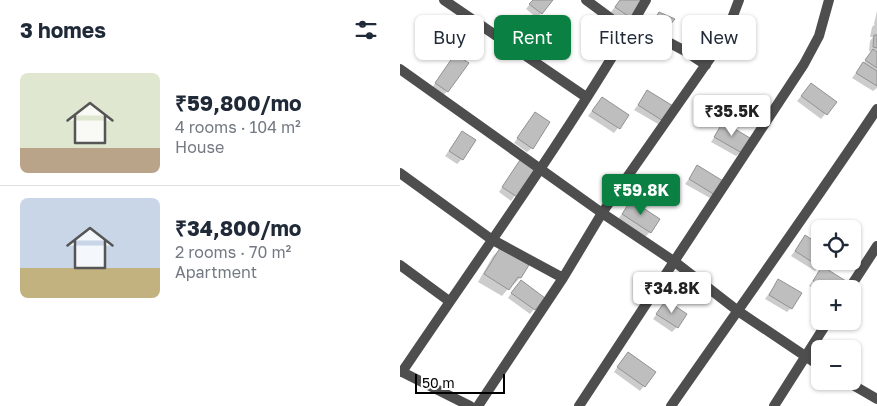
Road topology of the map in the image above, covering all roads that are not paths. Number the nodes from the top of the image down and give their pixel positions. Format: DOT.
graph roads {
  1 [pos="444,0"];
  2 [pos="586,0"];
  3 [pos="646,0"];
  4 [pos="739,0"];
  5 [pos="829,0"];
  6 [pos="606,15"];
  7 [pos="637,15"];
  8 [pos="672,44"];
  9 [pos="610,60"];
  10 [pos="706,65"];
  11 [pos="400,70"];
  12 [pos="586,97"];
  13 [pos="877,109"];
  14 [pos="541,170"];
  15 [pos="400,173"];
  16 [pos="602,213"];
  17 [pos="491,240"];
  18 [pos="877,247"];
  19 [pos="675,262"];
  20 [pos="400,265"];
  21 [pos="563,278"];
  22 [pos="855,280"];
  23 [pos="449,301"];
  24 [pos="738,311"];
  25 [pos="822,330"];
  26 [pos="805,358"];
  27 [pos="811,361"];
  28 [pos="401,371"];
  29 [pos="861,390"];
  30 [pos="877,399"];
  31 [pos="470,406"];
  32 [pos="478,406"];
  33 [pos="579,406"];
  34 [pos="671,406"];
  35 [pos="774,406"];
  36 [pos="873,406"];
  1 -- 12 [label="street"];
  2 -- 6 [label="street"];
  3 -- 7 [label="street"];
  4 -- 10 [label="street"];
  5 -- 19 [label="street"];
  8 -- 10 [label="street"];
  9 -- 12 [label="street"];
  10 -- 16 [label="street"];
  11 -- 14 [label="street"];
  12 -- 14 [label="street"];
  13 -- 24 [label="street"];
  14 -- 16 [label="street"];
  14 -- 17 [label="street"];
  15 -- 17 [label="street"];
  16 -- 19 [label="street"];
  16 -- 21 [label="street"];
  17 -- 21 [label="street"];
  17 -- 23 [label="street"];
  18 -- 22 [label="street"];
  19 -- 24 [label="street"];
  19 -- 33 [label="street"];
  20 -- 23 [label="street"];
  21 -- 32 [label="street"];
  23 -- 28 [label="street"];
  24 -- 26 [label="street"];
  24 -- 34 [label="street"];
  25 -- 26 [label="street"];
  26 -- 27 [label="street"];
  26 -- 35 [label="street"];
  28 -- 31 [label="street"];
  29 -- 30 [label="street"];
  30 -- 36 [label="street"];
}
